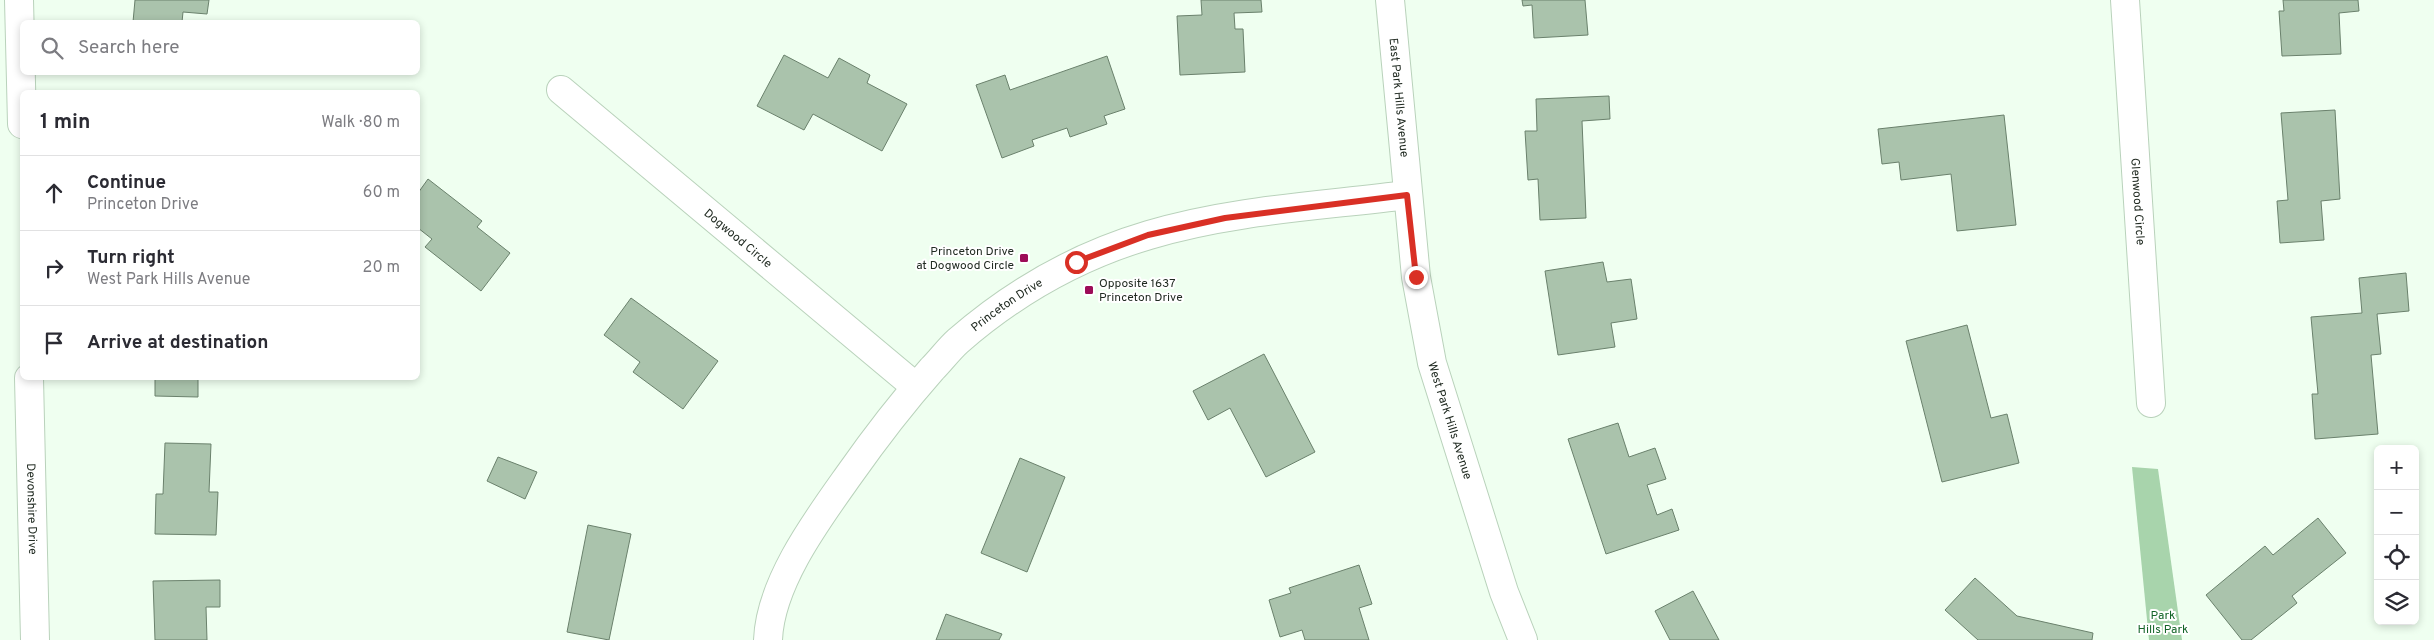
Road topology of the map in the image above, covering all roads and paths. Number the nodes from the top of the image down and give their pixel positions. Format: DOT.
graph roads {
  1 [pos="19,0"];
  2 [pos="1390,0"];
  3 [pos="2125,0"];
  4 [pos="20,41"];
  5 [pos="21,75"];
  6 [pos="21,90"];
  7 [pos="560,90"];
  8 [pos="1407,195"];
  9 [pos="29,380"];
  10 [pos="916,387"];
  11 [pos="2150,403"];
  12 [pos="35,640"];
  13 [pos="768,640"];
  14 [pos="1523,640"];
  1 -- 4 [label="street"];
  2 -- 8 [label="street, East Park Hills Avenue"];
  3 -- 11 [label="street, Glenwood Circle"];
  5 -- 6 [label="street"];
  7 -- 10 [label="street, Dogwood Circle"];
  8 -- 10 [label="street, Princeton Drive"];
  8 -- 14 [label="street, West Park Hills Avenue"];
  9 -- 12 [label="street, Devonshire Drive"];
  10 -- 13 [label="street, Princeton Drive"];
}
